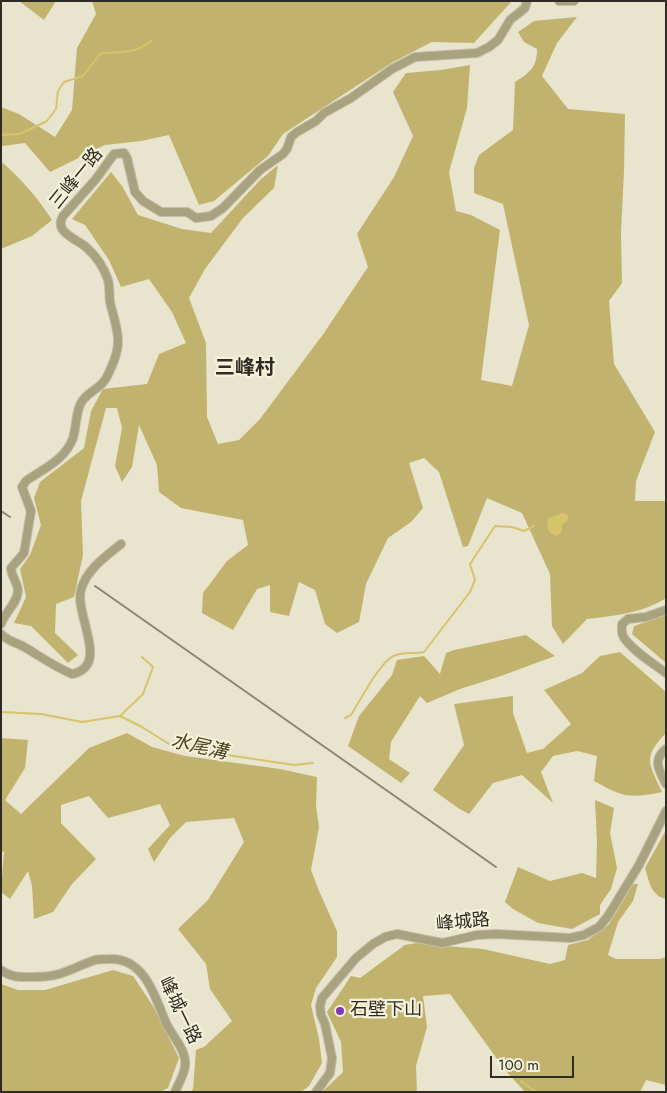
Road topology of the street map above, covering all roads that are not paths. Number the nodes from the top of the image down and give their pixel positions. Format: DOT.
graph roads {
  1 [pos="527,1"];
  2 [pos="558,1"];
  3 [pos="574,1"];
  4 [pos="121,544"];
  5 [pos="666,610"];
  6 [pos="1,624"];
  7 [pos="1,634"];
  8 [pos="666,673"];
  9 [pos="666,749"];
  10 [pos="666,784"];
  11 [pos="666,811"];
  12 [pos="1,970"];
  13 [pos="175,1092"];
  14 [pos="316,1092"];
  1 -- 6 [label="street, 三峰一路"];
  2 -- 3 [label="street"];
  4 -- 7 [label="street"];
  5 -- 8 [label="street"];
  9 -- 10 [label="street"];
  11 -- 14 [label="street, 峰城路"];
  12 -- 13 [label="street, 峰城一路"];
}
